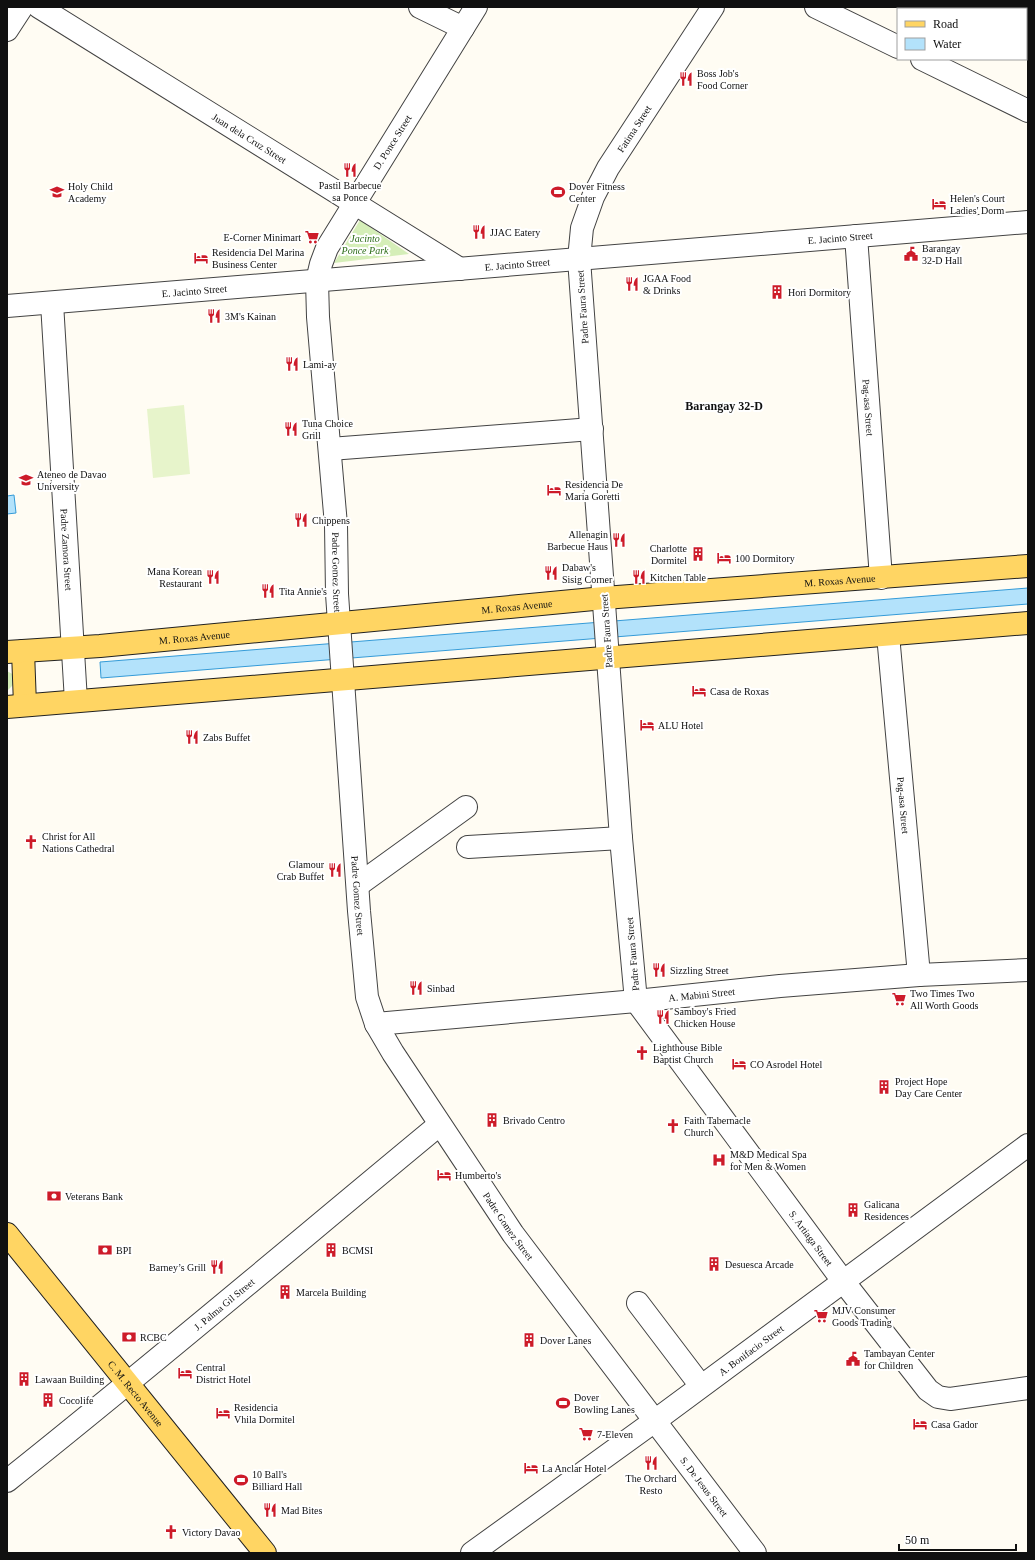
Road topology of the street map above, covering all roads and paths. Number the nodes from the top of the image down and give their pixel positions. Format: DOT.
graph roads {
  1 [pos="22,7"];
  2 [pos="39,7"];
  3 [pos="420,7"];
  4 [pos="476,7"];
  5 [pos="713,7"];
  6 [pos="816,7"];
  7 [pos="463,28"];
  8 [pos="7,30"];
  9 [pos="897,47"];
  10 [pos="924,60"];
  11 [pos="1028,111"];
  12 [pos="354,204"];
  13 [pos="1028,222"];
  14 [pos="856,236"];
  15 [pos="579,259"];
  16 [pos="460,269"];
  17 [pos="317,281"];
  18 [pos="52,303"];
  19 [pos="7,306"];
  20 [pos="592,429"];
  21 [pos="330,448"];
  22 [pos="1028,566"];
  23 [pos="881,578"];
  24 [pos="604,598"];
  25 [pos="1028,623"];
  26 [pos="888,635"];
  27 [pos="607,639"];
  28 [pos="341,640"];
  29 [pos="74,647"];
  30 [pos="15,651"];
  31 [pos="344,680"];
  32 [pos="76,701"];
  33 [pos="16,706"];
  34 [pos="466,807"];
  35 [pos="621,838"];
  36 [pos="468,847"];
  37 [pos="358,885"];
  38 [pos="1028,970"];
  39 [pos="919,975"];
  40 [pos="636,1002"];
  41 [pos="376,1024"];
  42 [pos="439,1125"];
  43 [pos="1028,1145"];
  44 [pos="7,1234"];
  45 [pos="843,1281"];
  46 [pos="638,1303"];
  47 [pos="129,1384"];
  48 [pos="701,1386"];
  49 [pos="1028,1388"];
  50 [pos="656,1420"];
  51 [pos="7,1481"];
  52 [pos="265,1553"];
  53 [pos="472,1553"];
  54 [pos="755,1553"];
  1 -- 8 [label="street"];
  2 -- 12 [label="street, Juan dela Cruz Street"];
  3 -- 7 [label="street"];
  4 -- 7 [label="street, D. Ponce Street"];
  5 -- 15 [label="street, Fatima Street"];
  6 -- 9 [label="street"];
  7 -- 12 [label="street, D. Ponce Street"];
  10 -- 11 [label="street"];
  12 -- 16 [label="street, Juan dela Cruz Street"];
  12 -- 17 [label="street, D. Ponce Street"];
  13 -- 14 [label="street, E. Jacinto Street"];
  14 -- 15 [label="street, E. Jacinto Street"];
  14 -- 23 [label="street, Pag-asa Street"];
  15 -- 16 [label="street, E. Jacinto Street"];
  15 -- 20 [label="street, Padre Faura Street"];
  16 -- 17 [label="street, E. Jacinto Street"];
  17 -- 18 [label="street, E. Jacinto Street"];
  17 -- 21 [label="street, Padre Gomez Street"];
  18 -- 19 [label="street, E. Jacinto Street"];
  18 -- 29 [label="street, Padre Zamora Street"];
  20 -- 21 [label="street"];
  20 -- 24 [label="street, Padre Faura Street"];
  21 -- 28 [label="street, Padre Gomez Street"];
  22 -- 23 [label="main road, M. Roxas Avenue"];
  23 -- 24 [label="main road, M. Roxas Avenue"];
  24 -- 27 [label="street, Padre Faura Street"];
  24 -- 28 [label="main road, M. Roxas Avenue"];
  25 -- 26 [label="main road"];
  26 -- 27 [label="main road"];
  26 -- 39 [label="street, Pag-asa Street"];
  27 -- 31 [label="main road"];
  27 -- 35 [label="street, Padre Faura Street"];
  28 -- 29 [label="main road, M. Roxas Avenue"];
  28 -- 31 [label="street, Padre Gomez Street"];
  29 -- 30 [label="main road, M. Roxas Avenue"];
  29 -- 32 [label="street, Padre Zamora Street"];
  30 -- 33 [label="main road"];
  31 -- 32 [label="main road"];
  31 -- 37 [label="street, Padre Gomez Street"];
  32 -- 33 [label="main road"];
  34 -- 37 [label="street"];
  35 -- 36 [label="street"];
  35 -- 40 [label="street, Padre Faura Street"];
  37 -- 41 [label="street, Padre Gomez Street"];
  38 -- 39 [label="street, A. Mabini Street"];
  39 -- 40 [label="street, A. Mabini Street"];
  40 -- 41 [label="street, A. Mabini Street"];
  40 -- 45 [label="street, S. Artiaga Street"];
  41 -- 42 [label="street, Padre Gomez Street"];
  42 -- 47 [label="street, J. Palma Gil Street"];
  42 -- 50 [label="street, Padre Gomez Street"];
  43 -- 45 [label="street, A. Bonifacio Street"];
  44 -- 47 [label="main road, C. M. Recto Avenue"];
  45 -- 48 [label="street, A. Bonifacio Street"];
  45 -- 49 [label="street, S. Artiaga Street"];
  46 -- 48 [label="street"];
  47 -- 51 [label="street, J. Palma Gil Street"];
  47 -- 52 [label="main road, C. M. Recto Avenue"];
  48 -- 50 [label="street, A. Bonifacio Street"];
  50 -- 53 [label="street, A. Bonifacio Street"];
  50 -- 54 [label="street, S. De Jesus Street"];
}
